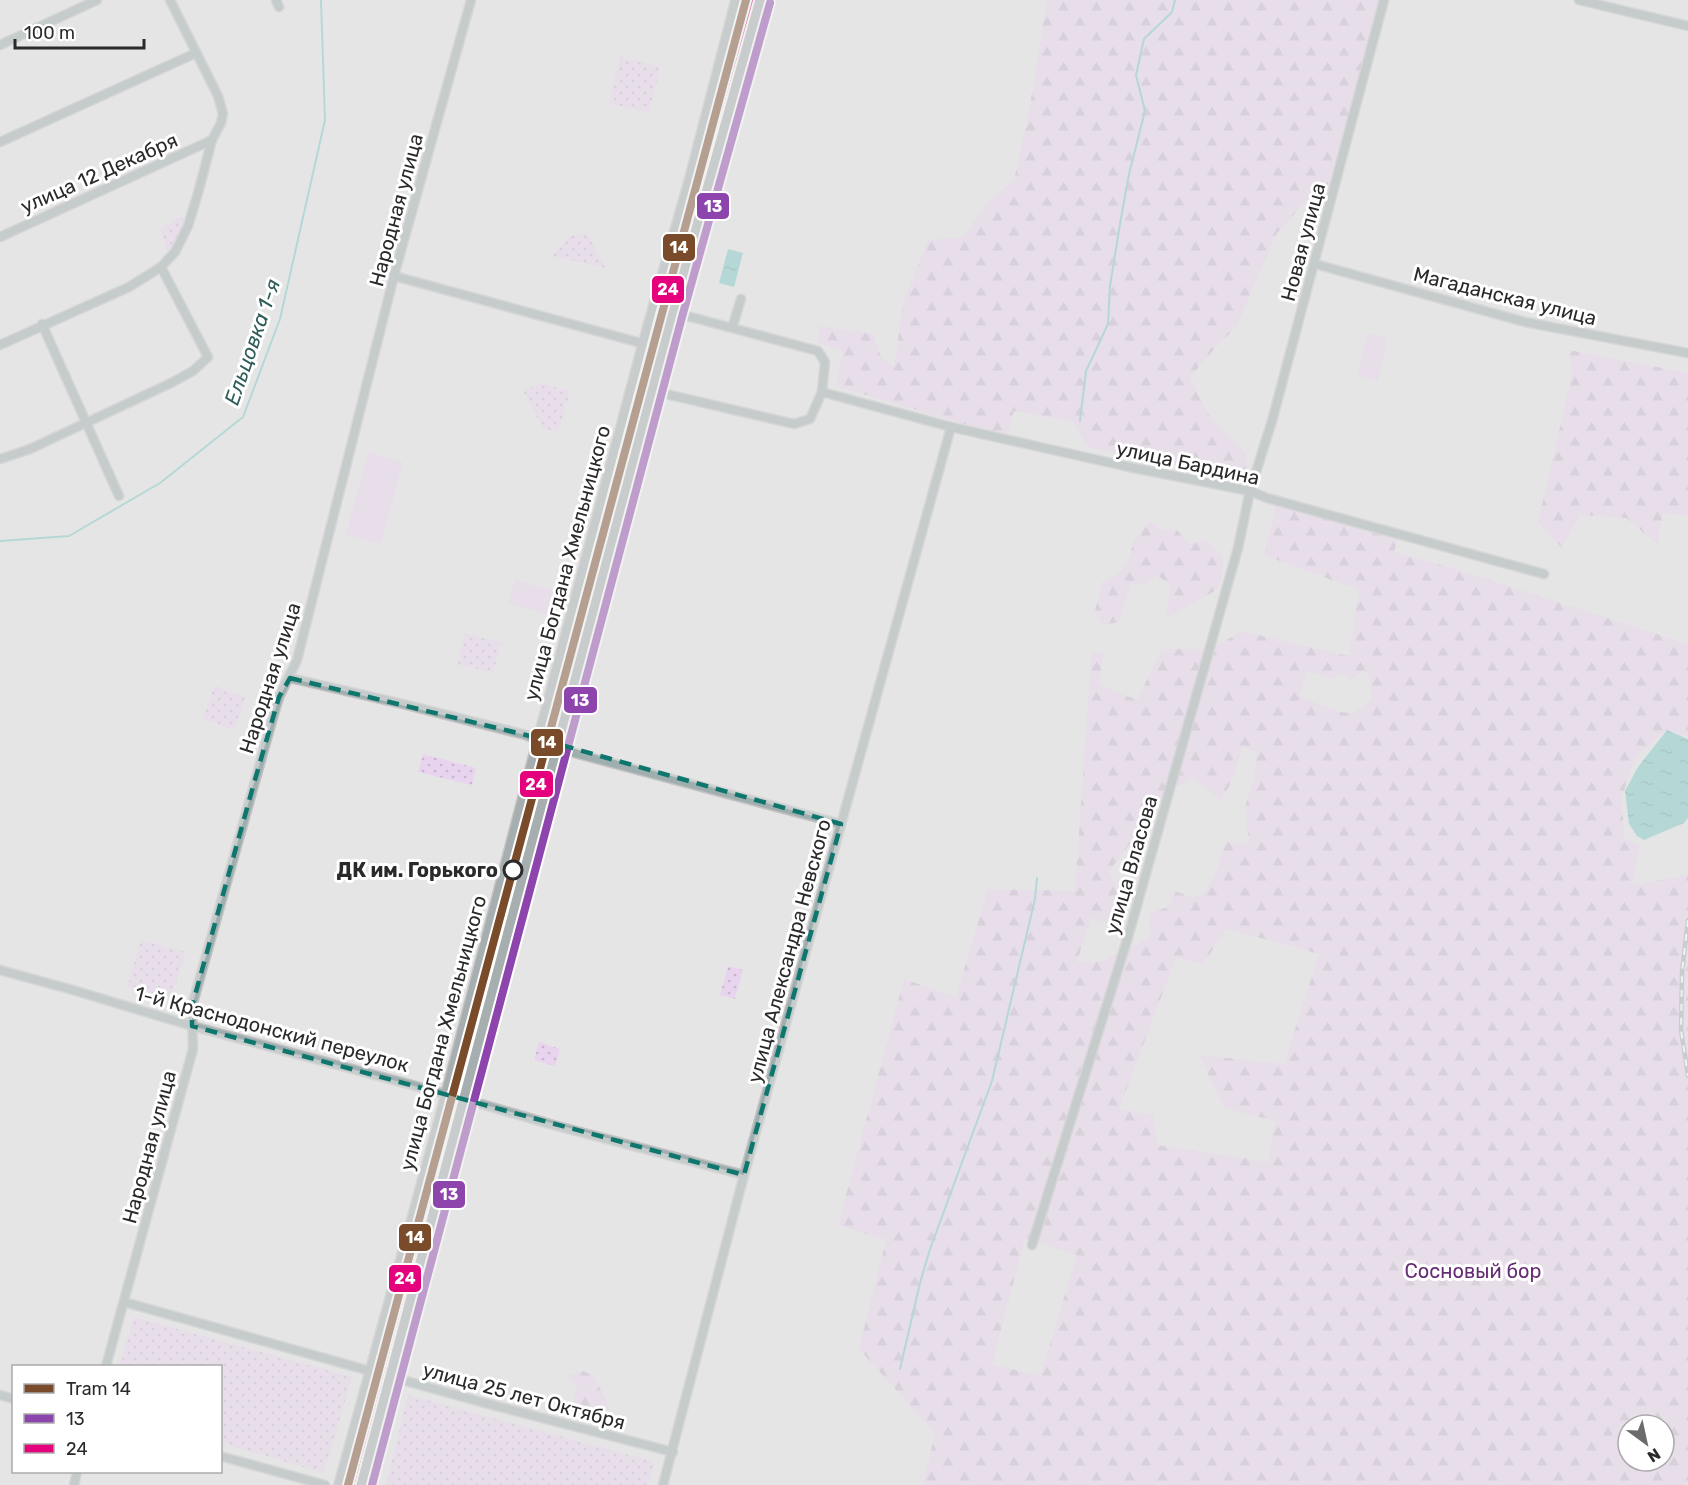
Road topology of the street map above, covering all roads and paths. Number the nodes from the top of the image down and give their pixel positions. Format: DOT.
graph roads {
  1 [pos="97,0"];
  2 [pos="170,0"];
  3 [pos="471,0"];
  4 [pos="739,0"];
  5 [pos="760,0"];
  6 [pos="1384,0"];
  7 [pos="1579,0"];
  8 [pos="1688,26"];
  9 [pos="0,45"];
  10 [pos="196,52"];
  11 [pos="212,140"];
  12 [pos="0,142"];
  13 [pos="0,237"];
  14 [pos="1315,264"];
  15 [pos="160,267"];
  16 [pos="394,276"];
  17 [pos="741,299"];
  18 [pos="672,314"];
  19 [pos="42,324"];
  20 [pos="732,328"];
  21 [pos="646,344"];
  22 [pos="0,345"];
  23 [pos="663,349"];
  24 [pos="1688,353"];
  25 [pos="653,391"];
  26 [pos="822,392"];
  27 [pos="86,423"];
  28 [pos="951,427"];
  29 [pos="0,459"];
  30 [pos="1250,490"];
  31 [pos="119,496"];
  32 [pos="1544,574"];
  33 [pos="290,678"];
  34 [pos="541,741"];
  35 [pos="558,748"];
  36 [pos="841,824"];
  37 [pos="0,970"];
  38 [pos="192,1026"];
  39 [pos="449,1095"];
  40 [pos="464,1099"];
  41 [pos="744,1175"];
  42 [pos="1032,1245"];
  43 [pos="124,1302"];
  44 [pos="106,1365"];
  45 [pos="374,1372"];
  46 [pos="390,1376"];
  47 [pos="672,1452"];
  48 [pos="222,1457"];
  49 [pos="325,1485"];
  50 [pos="342,1485"];
  51 [pos="361,1485"];
  52 [pos="663,1485"];
  1 -- 9 [label="street"];
  2 -- 10 [label="street"];
  3 -- 16 [label="street, Народная улица"];
  4 -- 21 [label="highway, улица Богдана Хмельницкого"];
  5 -- 18 [label="highway, улица Богдана Хмельницкого"];
  6 -- 14 [label="street, Новая улица"];
  7 -- 8 [label="street"];
  10 -- 11 [label="street"];
  10 -- 12 [label="street"];
  11 -- 13 [label="street, улица 12 Декабря"];
  11 -- 15 [label="street"];
  14 -- 24 [label="street, Магаданская улица"];
  14 -- 30 [label="street, Новая улица"];
  15 -- 19 [label="street"];
  15 -- 27 [label="street"];
  16 -- 21 [label="street"];
  16 -- 33 [label="street, Народная улица"];
  17 -- 20 [label="street"];
  18 -- 20 [label="street"];
  18 -- 23 [label="highway, улица Богдана Хмельницкого"];
  19 -- 22 [label="street"];
  19 -- 27 [label="street"];
  20 -- 26 [label="street"];
  21 -- 23 [label="street"];
  21 -- 34 [label="highway, улица Богдана Хмельницкого"];
  23 -- 25 [label="highway, улица Богдана Хмельницкого"];
  25 -- 26 [label="street"];
  25 -- 35 [label="highway, улица Богдана Хмельницкого"];
  26 -- 28 [label="street, улица Бардина"];
  27 -- 29 [label="street"];
  27 -- 31 [label="street"];
  28 -- 30 [label="street, улица Бардина"];
  28 -- 36 [label="street, улица Александра Невского"];
  30 -- 32 [label="street, улица Бардина"];
  30 -- 42 [label="street, улица Власова"];
  33 -- 34 [label="street"];
  33 -- 38 [label="street, Народная улица"];
  34 -- 35 [label="street"];
  34 -- 39 [label="highway, улица Богдана Хмельницкого"];
  35 -- 36 [label="street"];
  35 -- 40 [label="highway, улица Богдана Хмельницкого"];
  36 -- 41 [label="street, улица Александра Невского"];
  37 -- 38 [label="street, 1-й Краснодонский переулок"];
  38 -- 39 [label="street, 1-й Краснодонский переулок"];
  38 -- 43 [label="street, Народная улица"];
  39 -- 40 [label="street, 1-й Краснодонский переулок"];
  39 -- 45 [label="highway, улица Богдана Хмельницкого"];
  40 -- 41 [label="street, 1-й Краснодонский переулок"];
  40 -- 46 [label="highway, улица Богдана Хмельницкого"];
  41 -- 47 [label="street, улица Александра Невского"];
  43 -- 44 [label="street, Народная улица"];
  43 -- 45 [label="street, улица 25 лет Октября"];
  45 -- 46 [label="street, улица 25 лет Октября"];
  45 -- 50 [label="highway, улица Богдана Хмельницкого"];
  46 -- 47 [label="street, улица 25 лет Октября"];
  46 -- 51 [label="highway, улица Богдана Хмельницкого"];
  47 -- 52 [label="street, улица Александра Невского"];
  48 -- 49 [label="street"];
}
